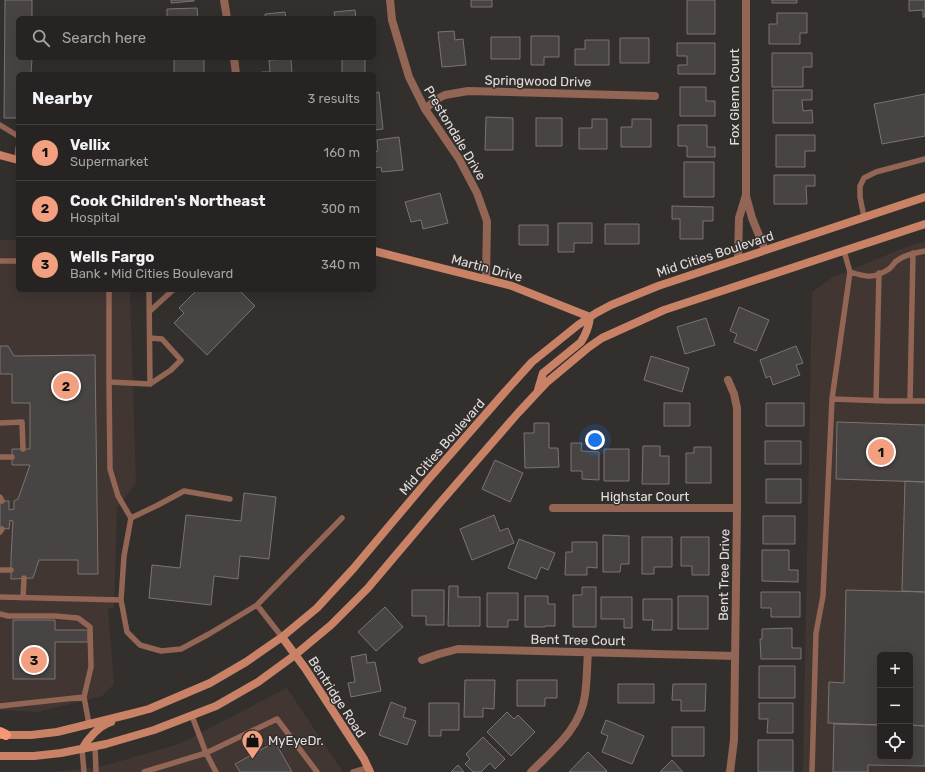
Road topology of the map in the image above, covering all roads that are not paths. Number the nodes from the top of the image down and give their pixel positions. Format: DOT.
graph roads {
  1 [pos="224,0"];
  2 [pos="390,0"];
  3 [pos="746,0"];
  4 [pos="227,16"];
  5 [pos="234,60"];
  6 [pos="236,72"];
  7 [pos="655,96"];
  8 [pos="425,109"];
  9 [pos="0,126"];
  10 [pos="16,135"];
  11 [pos="0,155"];
  12 [pos="925,159"];
  13 [pos="16,160"];
  14 [pos="746,195"];
  15 [pos="925,198"];
  16 [pos="864,217"];
  17 [pos="925,224"];
  18 [pos="765,250"];
  19 [pos="844,251"];
  20 [pos="925,251"];
  21 [pos="376,252"];
  22 [pos="913,253"];
  23 [pos="738,259"];
  24 [pos="0,261"];
  25 [pos="16,261"];
  26 [pos="850,272"];
  27 [pos="880,273"];
  28 [pos="486,279"];
  29 [pos="109,292"];
  30 [pos="149,292"];
  31 [pos="171,292"];
  32 [pos="150,310"];
  33 [pos="590,317"];
  34 [pos="150,338"];
  35 [pos="728,380"];
  36 [pos="109,382"];
  37 [pos="150,384"];
  38 [pos="537,393"];
  39 [pos="832,399"];
  40 [pos="876,400"];
  41 [pos="910,401"];
  42 [pos="925,401"];
  43 [pos="0,423"];
  44 [pos="23,449"];
  45 [pos="0,457"];
  46 [pos="12,457"];
  47 [pos="230,499"];
  48 [pos="552,508"];
  49 [pos="737,508"];
  50 [pos="131,518"];
  51 [pos="342,518"];
  52 [pos="0,570"];
  53 [pos="11,570"];
  54 [pos="24,578"];
  55 [pos="0,597"];
  56 [pos="23,598"];
  57 [pos="120,600"];
  58 [pos="257,605"];
  59 [pos="0,614"];
  60 [pos="282,637"];
  61 [pos="588,652"];
  62 [pos="295,655"];
  63 [pos="735,656"];
  64 [pos="422,660"];
  65 [pos="84,697"];
  66 [pos="0,706"];
  67 [pos="130,714"];
  68 [pos="192,716"];
  69 [pos="89,724"];
  70 [pos="2,734"];
  71 [pos="95,746"];
  72 [pos="82,749"];
  73 [pos="206,753"];
  74 [pos="0,756"];
  75 [pos="369,770"];
  76 [pos="84,772"];
  77 [pos="96,772"];
  78 [pos="144,772"];
  79 [pos="216,772"];
  80 [pos="317,772"];
  81 [pos="354,772"];
  82 [pos="531,772"];
  83 [pos="730,772"];
  84 [pos="812,772"];
  1 -- 4 [label="street"];
  2 -- 8 [label="street, Prestondale Drive"];
  3 -- 14 [label="street, Fox Glenn Court"];
  5 -- 6 [label="street"];
  7 -- 8 [label="street, Springwood Drive"];
  8 -- 28 [label="street, Prestondale Drive"];
  9 -- 10 [label="lane"];
  11 -- 13 [label="main road"];
  12 -- 16 [label="lane"];
  14 -- 18 [label="street, Fox Glenn Court"];
  14 -- 23 [label="street, Fox Glenn Court"];
  15 -- 16 [label="main road, Mid Cities Boulevard"];
  16 -- 18 [label="main road, Mid Cities Boulevard"];
  17 -- 19 [label="main road"];
  18 -- 23 [label="main road, Mid Cities Boulevard"];
  19 -- 26 [label="lane"];
  19 -- 38 [label="main road"];
  20 -- 22 [label="lane"];
  21 -- 28 [label="main road, Martin Drive"];
  22 -- 27 [label="lane"];
  22 -- 41 [label="lane"];
  23 -- 33 [label="main road, Mid Cities Boulevard"];
  24 -- 25 [label="lane"];
  26 -- 27 [label="lane"];
  26 -- 39 [label="lane"];
  27 -- 40 [label="lane"];
  28 -- 33 [label="main road, Martin Drive"];
  29 -- 36 [label="lane"];
  30 -- 32 [label="lane"];
  31 -- 32 [label="lane"];
  32 -- 34 [label="lane"];
  33 -- 38 [label="main road"];
  33 -- 60 [label="main road, Mid Cities Boulevard"];
  34 -- 37 [label="lane"];
  34 -- 37 [label="lane"];
  35 -- 49 [label="street, Bent Tree Drive"];
  36 -- 37 [label="lane"];
  36 -- 50 [label="lane"];
  38 -- 62 [label="main road"];
  39 -- 40 [label="lane"];
  39 -- 84 [label="lane"];
  40 -- 41 [label="lane"];
  41 -- 42 [label="lane"];
  43 -- 44 [label="lane"];
  45 -- 46 [label="lane"];
  47 -- 50 [label="lane"];
  48 -- 49 [label="street, Highstar Court"];
  49 -- 63 [label="street, Bent Tree Drive"];
  50 -- 57 [label="lane"];
  51 -- 58 [label="lane"];
  52 -- 53 [label="lane"];
  54 -- 56 [label="lane"];
  55 -- 56 [label="lane"];
  56 -- 57 [label="lane"];
  57 -- 58 [label="lane"];
  58 -- 60 [label="lane"];
  59 -- 65 [label="lane"];
  60 -- 62 [label="main road, Bentridge Road"];
  60 -- 67 [label="main road, Mid Cities Boulevard"];
  61 -- 63 [label="street, Bent Tree Court"];
  61 -- 64 [label="street, Bent Tree Court"];
  61 -- 82 [label="street"];
  62 -- 68 [label="main road"];
  62 -- 75 [label="main road, Bentridge Road"];
  63 -- 83 [label="street, Bent Tree Drive"];
  65 -- 66 [label="lane"];
  65 -- 69 [label="lane"];
  67 -- 69 [label="main road, Mid Cities Boulevard"];
  67 -- 72 [label="main road"];
  68 -- 71 [label="main road"];
  68 -- 73 [label="lane"];
  69 -- 70 [label="main road, Mid Cities Boulevard"];
  71 -- 72 [label="main road"];
  71 -- 77 [label="lane"];
  72 -- 74 [label="main road"];
  72 -- 76 [label="lane"];
  73 -- 78 [label="lane"];
  73 -- 79 [label="lane"];
  73 -- 80 [label="lane"];
  75 -- 81 [label="lane"];
}
